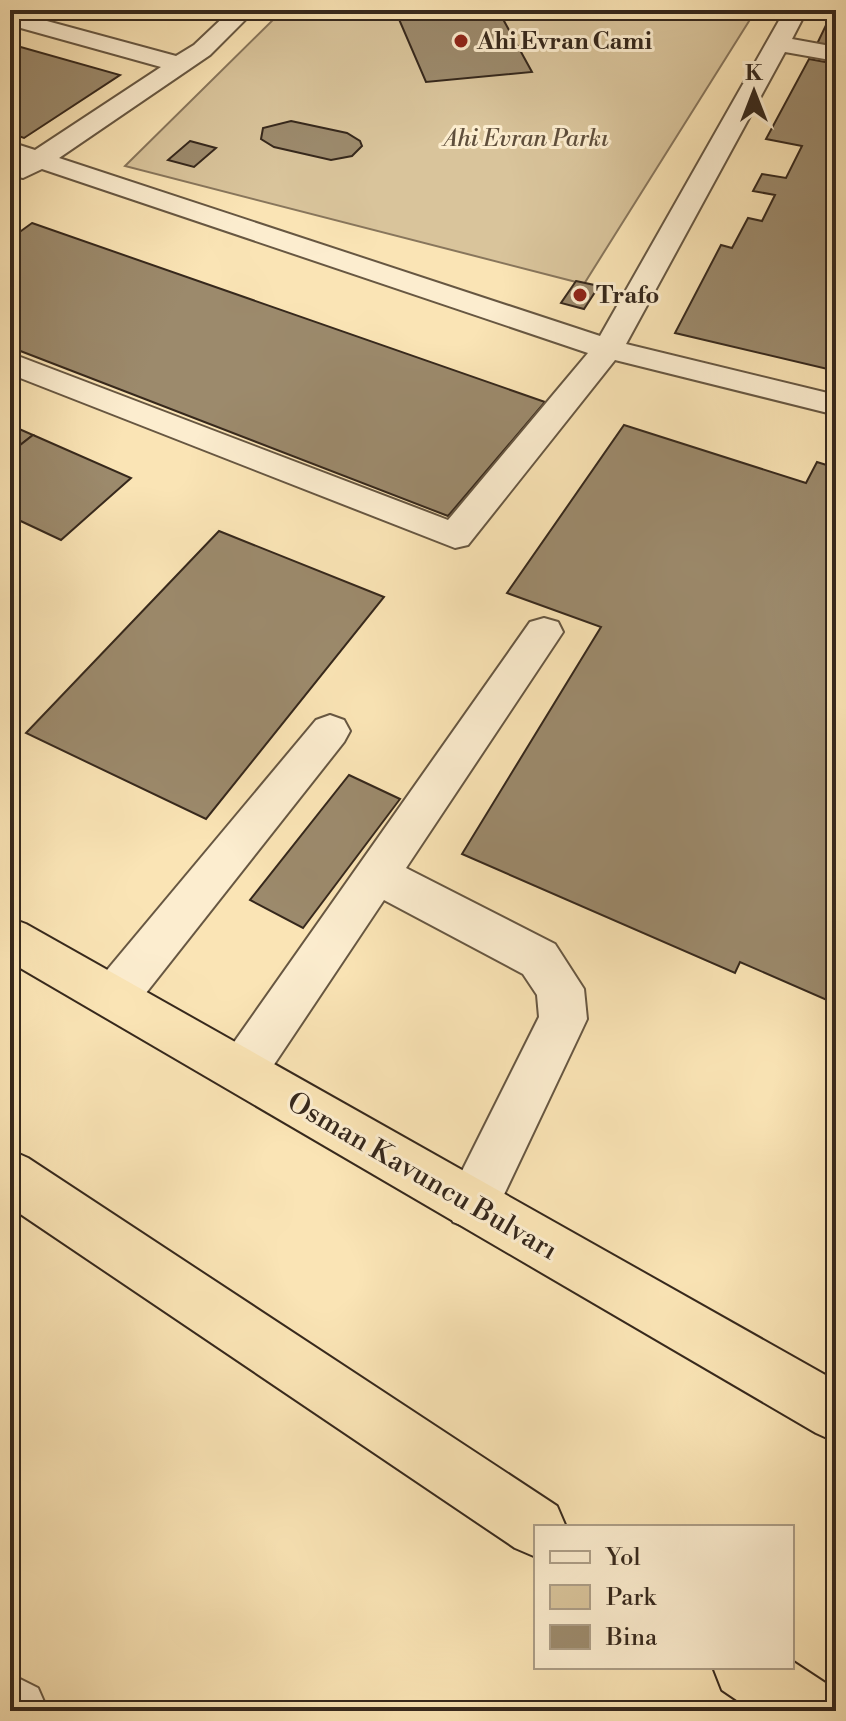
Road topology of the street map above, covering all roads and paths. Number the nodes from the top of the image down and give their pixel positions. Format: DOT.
graph roads {
  1 [pos="243,10"];
  2 [pos="796,10"];
  3 [pos="10,18"];
  4 [pos="777,43"];
  5 [pos="836,54"];
  6 [pos="181,65"];
  7 [pos="10,150"];
  8 [pos="39,159"];
  9 [pos="10,178"];
  10 [pos="608,349"];
  11 [pos="10,363"];
  12 [pos="836,405"];
  13 [pos="544,632"];
  14 [pos="330,731"];
  15 [pos="377,875"];
  16 [pos="10,938"];
  17 [pos="114,997"];
  18 [pos="242,1071"];
  19 [pos="10,1176"];
  20 [pos="472,1203"];
  21 [pos="836,1413"];
  22 [pos="534,1526"];
  23 [pos="748,1669"];
  24 [pos="10,1707"];
  25 [pos="15,1711"];
  26 [pos="810,1711"];
  1 -- 6 [label="street"];
  2 -- 4 [label="street"];
  3 -- 6 [label="street"];
  4 -- 5 [label="street"];
  4 -- 10 [label="street"];
  6 -- 8 [label="street"];
  7 -- 8 [label="street"];
  8 -- 9 [label="street"];
  8 -- 10 [label="street"];
  10 -- 11 [label="street"];
  10 -- 12 [label="street"];
  13 -- 15 [label="street"];
  14 -- 17 [label="street"];
  15 -- 18 [label="street"];
  15 -- 20 [label="street"];
  16 -- 17 [label="highway, Osman Kavuncu Bulvarı"];
  17 -- 18 [label="highway, Osman Kavuncu Bulvarı"];
  18 -- 20 [label="highway, Osman Kavuncu Bulvarı"];
  19 -- 22 [label="highway"];
  20 -- 21 [label="highway, Osman Kavuncu Bulvarı"];
  23 -- 26 [label="highway"];
  24 -- 25 [label="street"];
}
